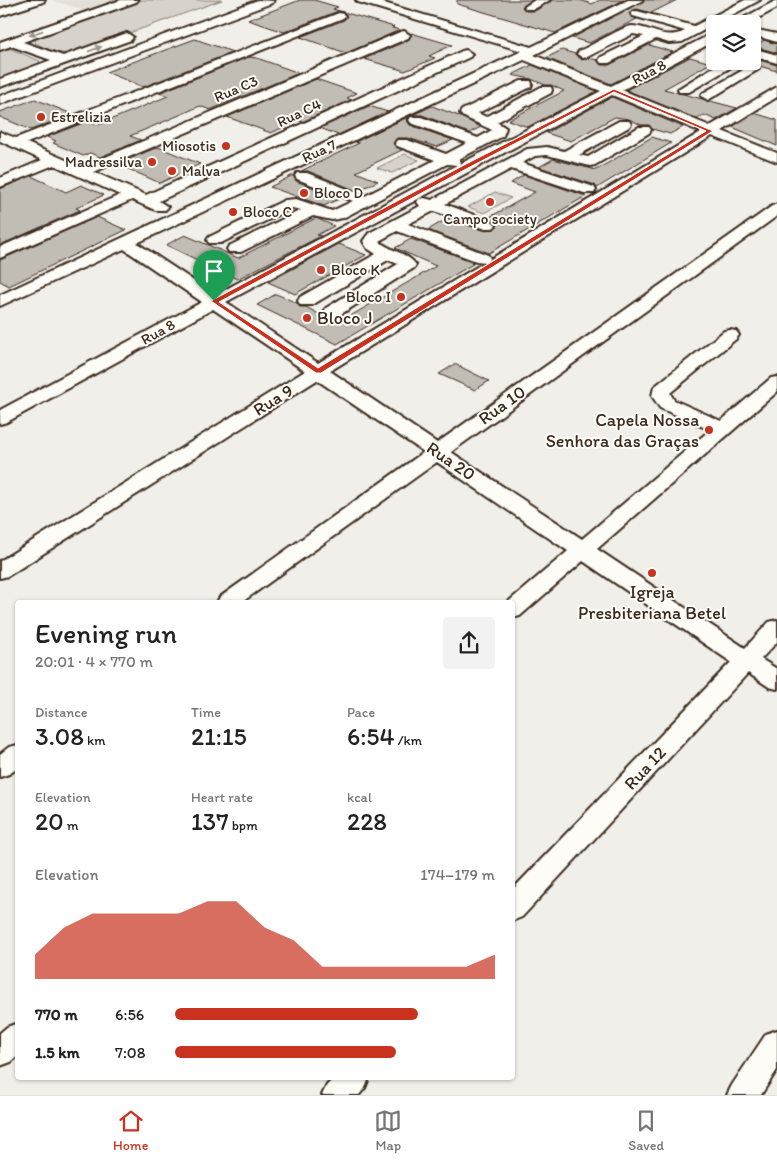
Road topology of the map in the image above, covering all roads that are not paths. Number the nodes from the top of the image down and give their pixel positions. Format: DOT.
graph roads {
  1 [pos="39,0"];
  2 [pos="132,0"];
  3 [pos="270,0"];
  4 [pos="362,0"];
  5 [pos="544,0"];
  6 [pos="637,0"];
  7 [pos="730,0"];
  8 [pos="750,2"];
  9 [pos="777,3"];
  10 [pos="530,7"];
  11 [pos="764,10"];
  12 [pos="0,12"];
  13 [pos="637,14"];
  14 [pos="755,15"];
  15 [pos="339,16"];
  16 [pos="769,23"];
  17 [pos="761,28"];
  18 [pos="695,30"];
  19 [pos="138,33"];
  20 [pos="761,34"];
  21 [pos="404,35"];
  22 [pos="656,35"];
  23 [pos="777,38"];
  24 [pos="706,41"];
  25 [pos="6,44"];
  26 [pos="528,53"];
  27 [pos="466,54"];
  28 [pos="583,54"];
  29 [pos="761,55"];
  30 [pos="777,59"];
  31 [pos="63,60"];
  32 [pos="605,60"];
  33 [pos="717,70"];
  34 [pos="750,70"];
  35 [pos="0,83"];
  36 [pos="526,84"];
  37 [pos="684,89"];
  38 [pos="546,90"];
  39 [pos="614,91"];
  40 [pos="777,91"];
  41 [pos="708,96"];
  42 [pos="0,100"];
  43 [pos="416,120"];
  44 [pos="486,122"];
  45 [pos="624,124"];
  46 [pos="644,130"];
  47 [pos="710,131"];
  48 [pos="0,136"];
  49 [pos="15,143"];
  50 [pos="402,143"];
  51 [pos="480,143"];
  52 [pos="566,156"];
  53 [pos="777,158"];
  54 [pos="54,160"];
  55 [pos="446,160"];
  56 [pos="510,164"];
  57 [pos="466,166"];
  58 [pos="82,172"];
  59 [pos="302,176"];
  60 [pos="0,183"];
  61 [pos="589,190"];
  62 [pos="131,194"];
  63 [pos="410,196"];
  64 [pos="146,201"];
  65 [pos="365,201"];
  66 [pos="433,205"];
  67 [pos="777,209"];
  68 [pos="312,210"];
  69 [pos="180,216"];
  70 [pos="396,225"];
  71 [pos="488,225"];
  72 [pos="215,240"];
  73 [pos="125,242"];
  74 [pos="235,249"];
  75 [pos="0,254"];
  76 [pos="387,254"];
  77 [pos="482,258"];
  78 [pos="0,301"];
  79 [pos="214,301"];
  80 [pos="306,301"];
  81 [pos="332,312"];
  82 [pos="730,335"];
  83 [pos="318,372"];
  84 [pos="777,382"];
  85 [pos="0,418"];
  86 [pos="723,429"];
  87 [pos="437,451"];
  88 [pos="582,551"];
  89 [pos="0,571"];
  90 [pos="231,600"];
  91 [pos="515,608"];
  92 [pos="777,628"];
  93 [pos="746,660"];
  94 [pos="777,681"];
  95 [pos="15,756"];
  96 [pos="0,767"];
  97 [pos="515,906"];
  98 [pos="15,1040"];
  99 [pos="777,1044"];
  100 [pos="0,1052"];
  101 [pos="352,1080"];
  102 [pos="338,1095"];
  103 [pos="743,1095"];
  1 -- 12 [label="street"];
  2 -- 25 [label="street, one-way"];
  3 -- 42 [label="street"];
  4 -- 26 [label="street"];
  5 -- 10 [label="street"];
  6 -- 26 [label="street, Rua 7"];
  7 -- 8 [label="street"];
  8 -- 11 [label="street"];
  8 -- 18 [label="street"];
  9 -- 11 [label="street"];
  11 -- 14 [label="street"];
  13 -- 18 [label="street"];
  15 -- 49 [label="street"];
  16 -- 17 [label="street"];
  18 -- 22 [label="street"];
  31 -- 19 [label="street, one-way"];
  20 -- 23 [label="street"];
  21 -- 58 [label="street, Rua C3"];
  22 -- 28 [label="street"];
  22 -- 32 [label="street"];
  24 -- 39 [label="street, Rua 8"];
  25 -- 31 [label="street"];
  26 -- 39 [label="street"];
  26 -- 69 [label="street, Rua 7"];
  27 -- 64 [label="street, Rua C4"];
  29 -- 30 [label="street"];
  31 -- 35 [label="street"];
  33 -- 37 [label="street"];
  34 -- 41 [label="street"];
  36 -- 44 [label="street"];
  38 -- 44 [label="street"];
  39 -- 47 [label="street"];
  39 -- 57 [label="street, Rua 8"];
  40 -- 47 [label="street, Rua 9"];
  43 -- 51 [label="street"];
  44 -- 51 [label="street"];
  45 -- 52 [label="street"];
  46 -- 52 [label="street"];
  47 -- 53 [label="street"];
  47 -- 83 [label="street, Rua 9"];
  48 -- 49 [label="street"];
  49 -- 54 [label="street"];
  50 -- 55 [label="street"];
  51 -- 55 [label="street"];
  52 -- 56 [label="street"];
  54 -- 58 [label="street"];
  54 -- 60 [label="street"];
  55 -- 57 [label="street"];
  55 -- 65 [label="street"];
  56 -- 61 [label="street"];
  56 -- 66 [label="street"];
  57 -- 63 [label="street, Rua 8"];
  58 -- 62 [label="street"];
  59 -- 65 [label="street"];
  62 -- 64 [label="street"];
  62 -- 75 [label="street"];
  63 -- 66 [label="street"];
  63 -- 79 [label="street, Rua 8"];
  64 -- 69 [label="street"];
  65 -- 68 [label="street"];
  66 -- 70 [label="street"];
  66 -- 71 [label="street"];
  67 -- 87 [label="street, Rua 10"];
  68 -- 72 [label="street"];
  68 -- 74 [label="street"];
  69 -- 73 [label="street, Rua 7"];
  70 -- 76 [label="street"];
  70 -- 77 [label="street"];
  73 -- 78 [label="street, Rua 7"];
  73 -- 79 [label="street, Rua 20"];
  76 -- 80 [label="street"];
  76 -- 81 [label="street"];
  79 -- 83 [label="street, Rua 20"];
  79 -- 85 [label="street, Rua 8"];
  82 -- 86 [label="street"];
  83 -- 87 [label="street, Rua 20"];
  83 -- 89 [label="street, Rua 9"];
  84 -- 86 [label="street"];
  86 -- 88 [label="street"];
  87 -- 88 [label="street, Rua 20"];
  87 -- 90 [label="street, Rua 10"];
  88 -- 91 [label="street"];
  88 -- 93 [label="street, Rua 20"];
  92 -- 93 [label="street, Rua 12"];
  93 -- 94 [label="street, Rua 20"];
  93 -- 97 [label="street, Rua 12"];
  95 -- 96 [label="street"];
  98 -- 100 [label="street"];
  99 -- 103 [label="street"];
  101 -- 102 [label="street"];
}
